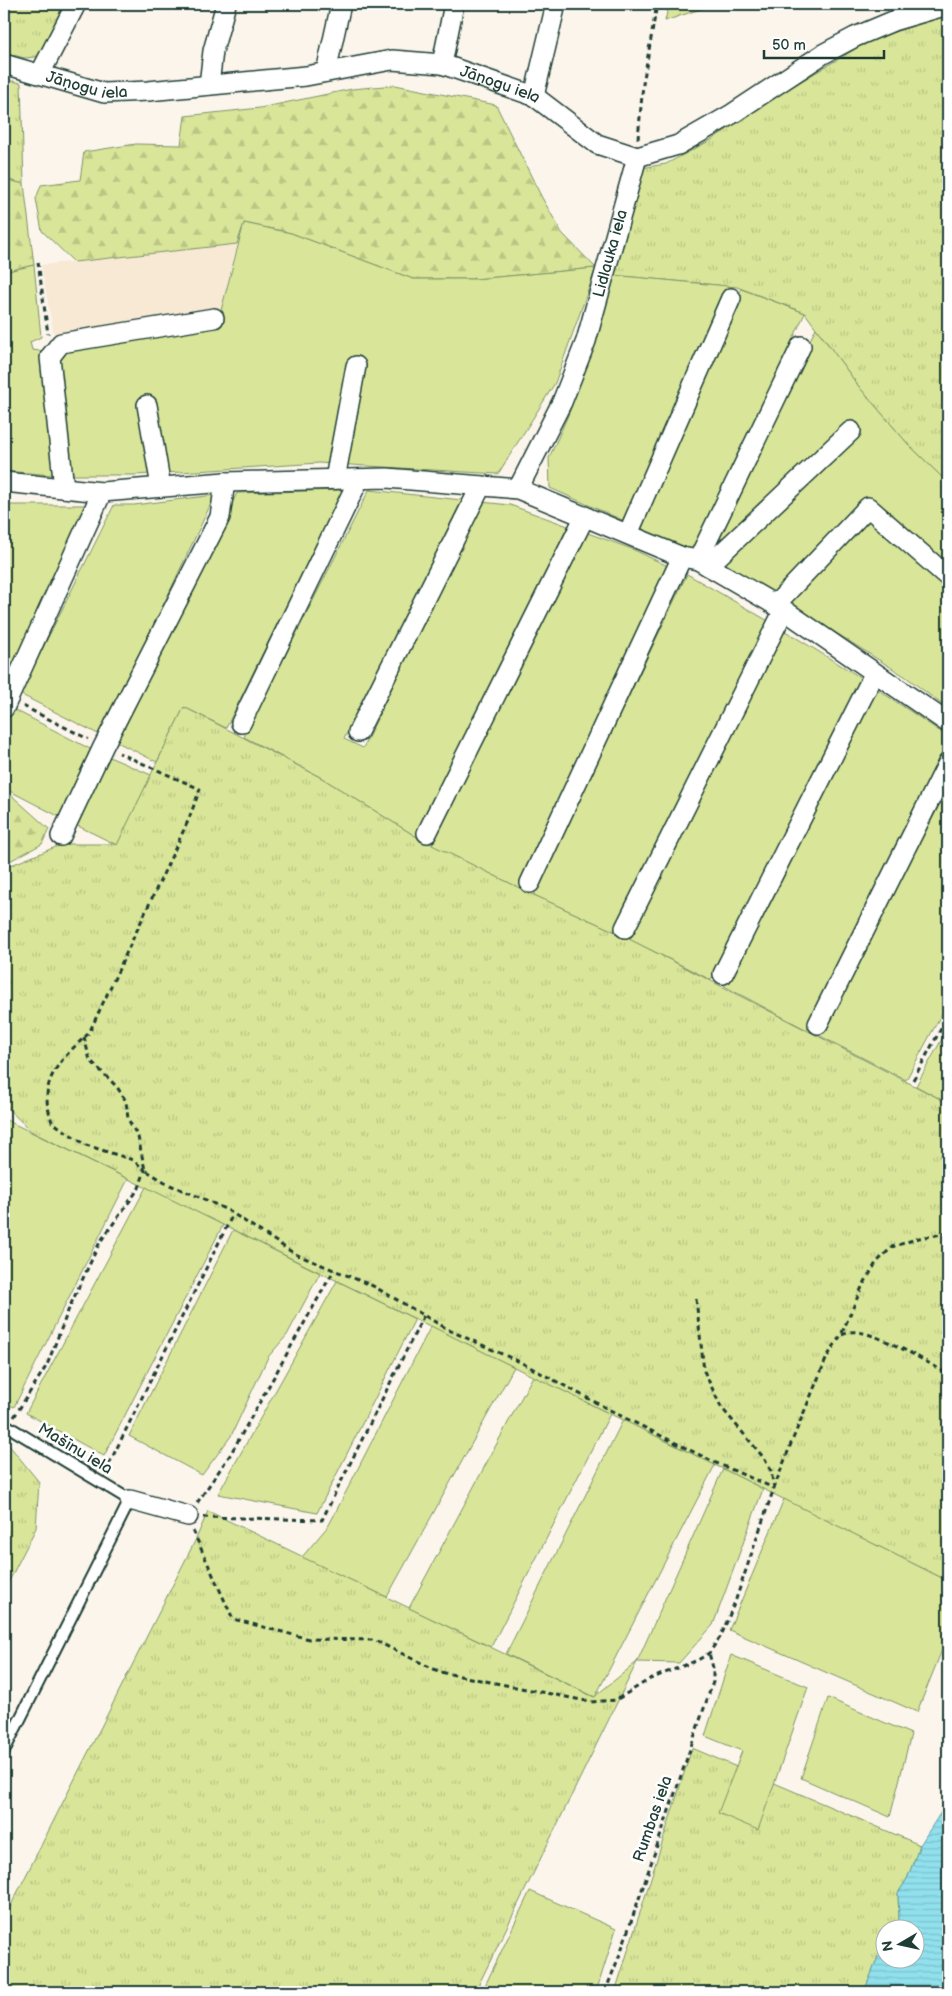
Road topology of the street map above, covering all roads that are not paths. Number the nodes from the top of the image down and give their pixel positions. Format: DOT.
graph roads {
  1 [pos="76,4"];
  2 [pos="226,4"];
  3 [pos="341,4"];
  4 [pos="454,4"];
  5 [pos="556,4"];
  6 [pos="948,5"];
  7 [pos="4,64"];
  8 [pos="442,64"];
  9 [pos="326,72"];
  10 [pos="40,74"];
  11 [pos="209,85"];
  12 [pos="534,96"];
  13 [pos="636,157"];
  14 [pos="731,298"];
  15 [pos="214,318"];
  16 [pos="801,346"];
  17 [pos="356,366"];
  18 [pos="147,405"];
  19 [pos="850,431"];
  20 [pos="335,479"];
  21 [pos="359,479"];
  22 [pos="4,482"];
  23 [pos="225,482"];
  24 [pos="480,486"];
  25 [pos="161,487"];
  26 [pos="64,488"];
  27 [pos="518,489"];
  28 [pos="102,492"];
  29 [pos="584,516"];
  30 [pos="628,534"];
  31 [pos="696,561"];
  32 [pos="948,577"];
  33 [pos="779,608"];
  34 [pos="874,674"];
  35 [pos="6,702"];
  36 [pos="240,724"];
  37 [pos="948,724"];
  38 [pos="358,732"];
  39 [pos="948,763"];
  40 [pos="427,833"];
  41 [pos="61,836"];
  42 [pos="530,882"];
  43 [pos="625,928"];
  44 [pos="723,974"];
  45 [pos="818,1024"];
  46 [pos="6,1425"];
  47 [pos="130,1500"];
  48 [pos="188,1516"];
  49 [pos="4,1751"];
  1 -- 10 [label="street"];
  2 -- 11 [label="street"];
  3 -- 9 [label="street"];
  4 -- 8 [label="street"];
  5 -- 12 [label="street"];
  6 -- 13 [label="street"];
  7 -- 10 [label="street, Jāņogu iela"];
  8 -- 9 [label="street, Jāņogu iela"];
  8 -- 12 [label="street, Jāņogu iela"];
  9 -- 11 [label="street, Jāņogu iela"];
  10 -- 11 [label="street, Jāņogu iela"];
  12 -- 13 [label="street, Jāņogu iela"];
  13 -- 27 [label="street, Lidlauka iela"];
  14 -- 30 [label="street"];
  15 -- 26 [label="street"];
  16 -- 31 [label="street"];
  17 -- 20 [label="street"];
  18 -- 25 [label="street"];
  19 -- 31 [label="street"];
  20 -- 21 [label="street"];
  20 -- 23 [label="street"];
  21 -- 24 [label="street"];
  21 -- 36 [label="street"];
  22 -- 26 [label="street"];
  23 -- 25 [label="street"];
  23 -- 41 [label="street"];
  24 -- 27 [label="street"];
  24 -- 38 [label="street"];
  25 -- 28 [label="street"];
  26 -- 28 [label="street"];
  27 -- 29 [label="street"];
  28 -- 35 [label="street"];
  29 -- 30 [label="street"];
  29 -- 40 [label="street"];
  30 -- 31 [label="street"];
  31 -- 33 [label="street"];
  31 -- 42 [label="street"];
  32 -- 33 [label="street"];
  33 -- 34 [label="street"];
  33 -- 43 [label="street"];
  34 -- 37 [label="street"];
  34 -- 44 [label="street"];
  39 -- 45 [label="street"];
  46 -- 47 [label="lane, Mašīnu iela"];
  47 -- 48 [label="street"];
  47 -- 49 [label="lane"];
}
